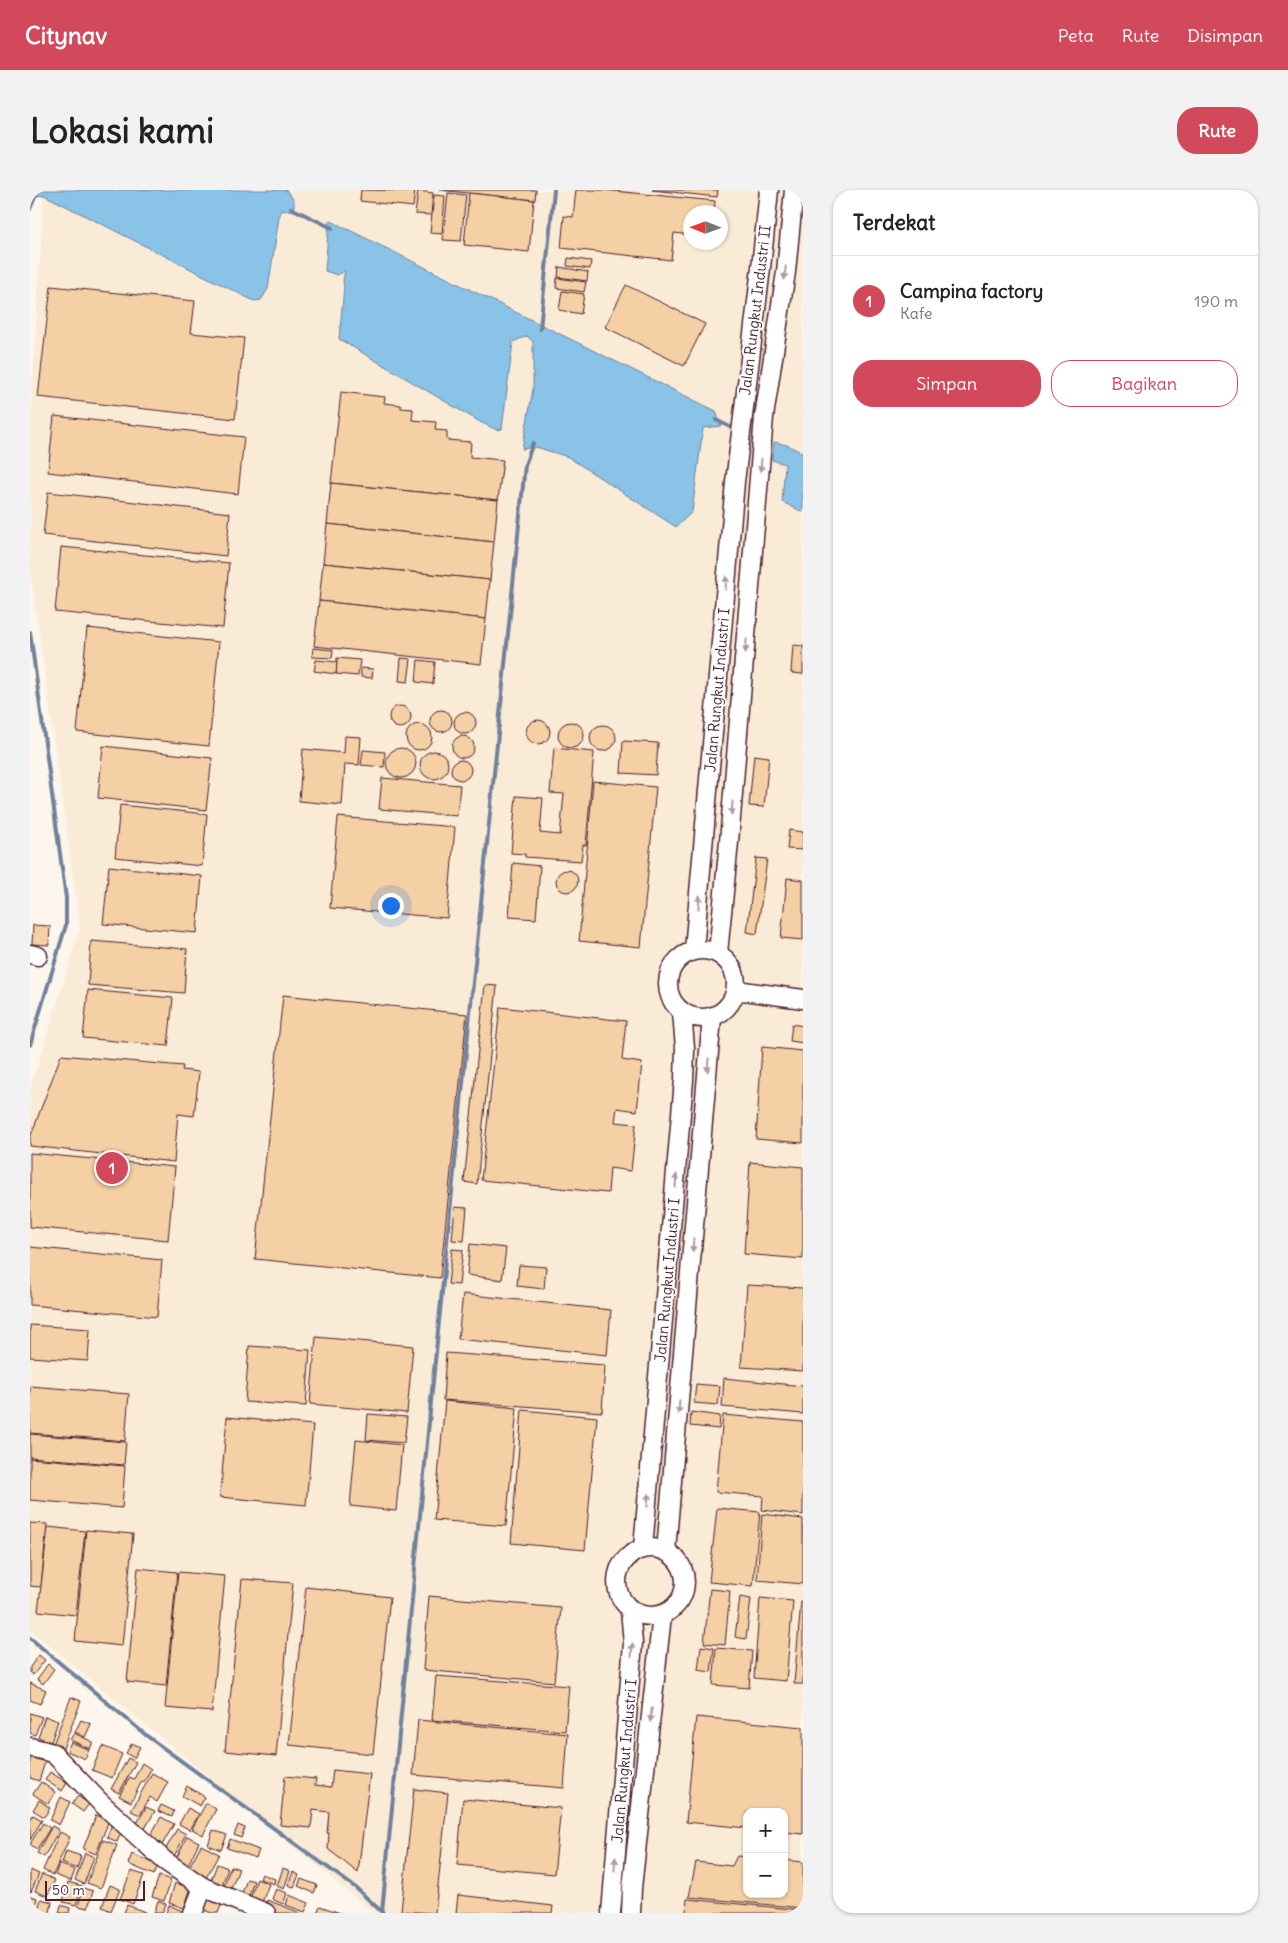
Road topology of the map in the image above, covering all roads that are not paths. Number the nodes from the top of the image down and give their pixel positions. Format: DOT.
graph roads {
  1 [pos="769,190"];
  2 [pos="794,190"];
  3 [pos="741,428"];
  4 [pos="763,434"];
  5 [pos="694,950"];
  6 [pos="718,954"];
  7 [pos="736,990"];
  8 [pos="803,999"];
  9 [pos="682,1012"];
  10 [pos="712,1017"];
  11 [pos="643,1548"];
  12 [pos="666,1551"];
  13 [pos="630,1610"];
  14 [pos="662,1615"];
  15 [pos="30,1747"];
  16 [pos="203,1887"];
  17 [pos="193,1913"];
  18 [pos="266,1913"];
  19 [pos="611,1913"];
  20 [pos="631,1913"];
  1 -- 3 [label="street, Jalan Rungkut Industri II"];
  2 -- 4 [label="street, Jalan Rungkut Industri II, one-way"];
  3 -- 4 [label="street"];
  5 -- 3 [label="street, Jalan Rungkut Industri I, one-way"];
  4 -- 6 [label="street, Jalan Rungkut Industri I, one-way"];
  5 -- 6 [label="street"];
  5 -- 9 [label="street"];
  6 -- 7 [label="street"];
  7 -- 8 [label="street"];
  7 -- 10 [label="street"];
  9 -- 10 [label="street"];
  11 -- 9 [label="street, Jalan Rungkut Industri I, one-way"];
  10 -- 12 [label="street, Jalan Rungkut Industri I, one-way"];
  11 -- 12 [label="street"];
  11 -- 13 [label="street"];
  12 -- 14 [label="street"];
  13 -- 14 [label="street"];
  19 -- 13 [label="street, Jalan Rungkut Industri I, one-way"];
  14 -- 20 [label="street, Jalan Rungkut Industri I, one-way"];
  15 -- 16 [label="street"];
  16 -- 17 [label="street"];
  16 -- 18 [label="street"];
}
